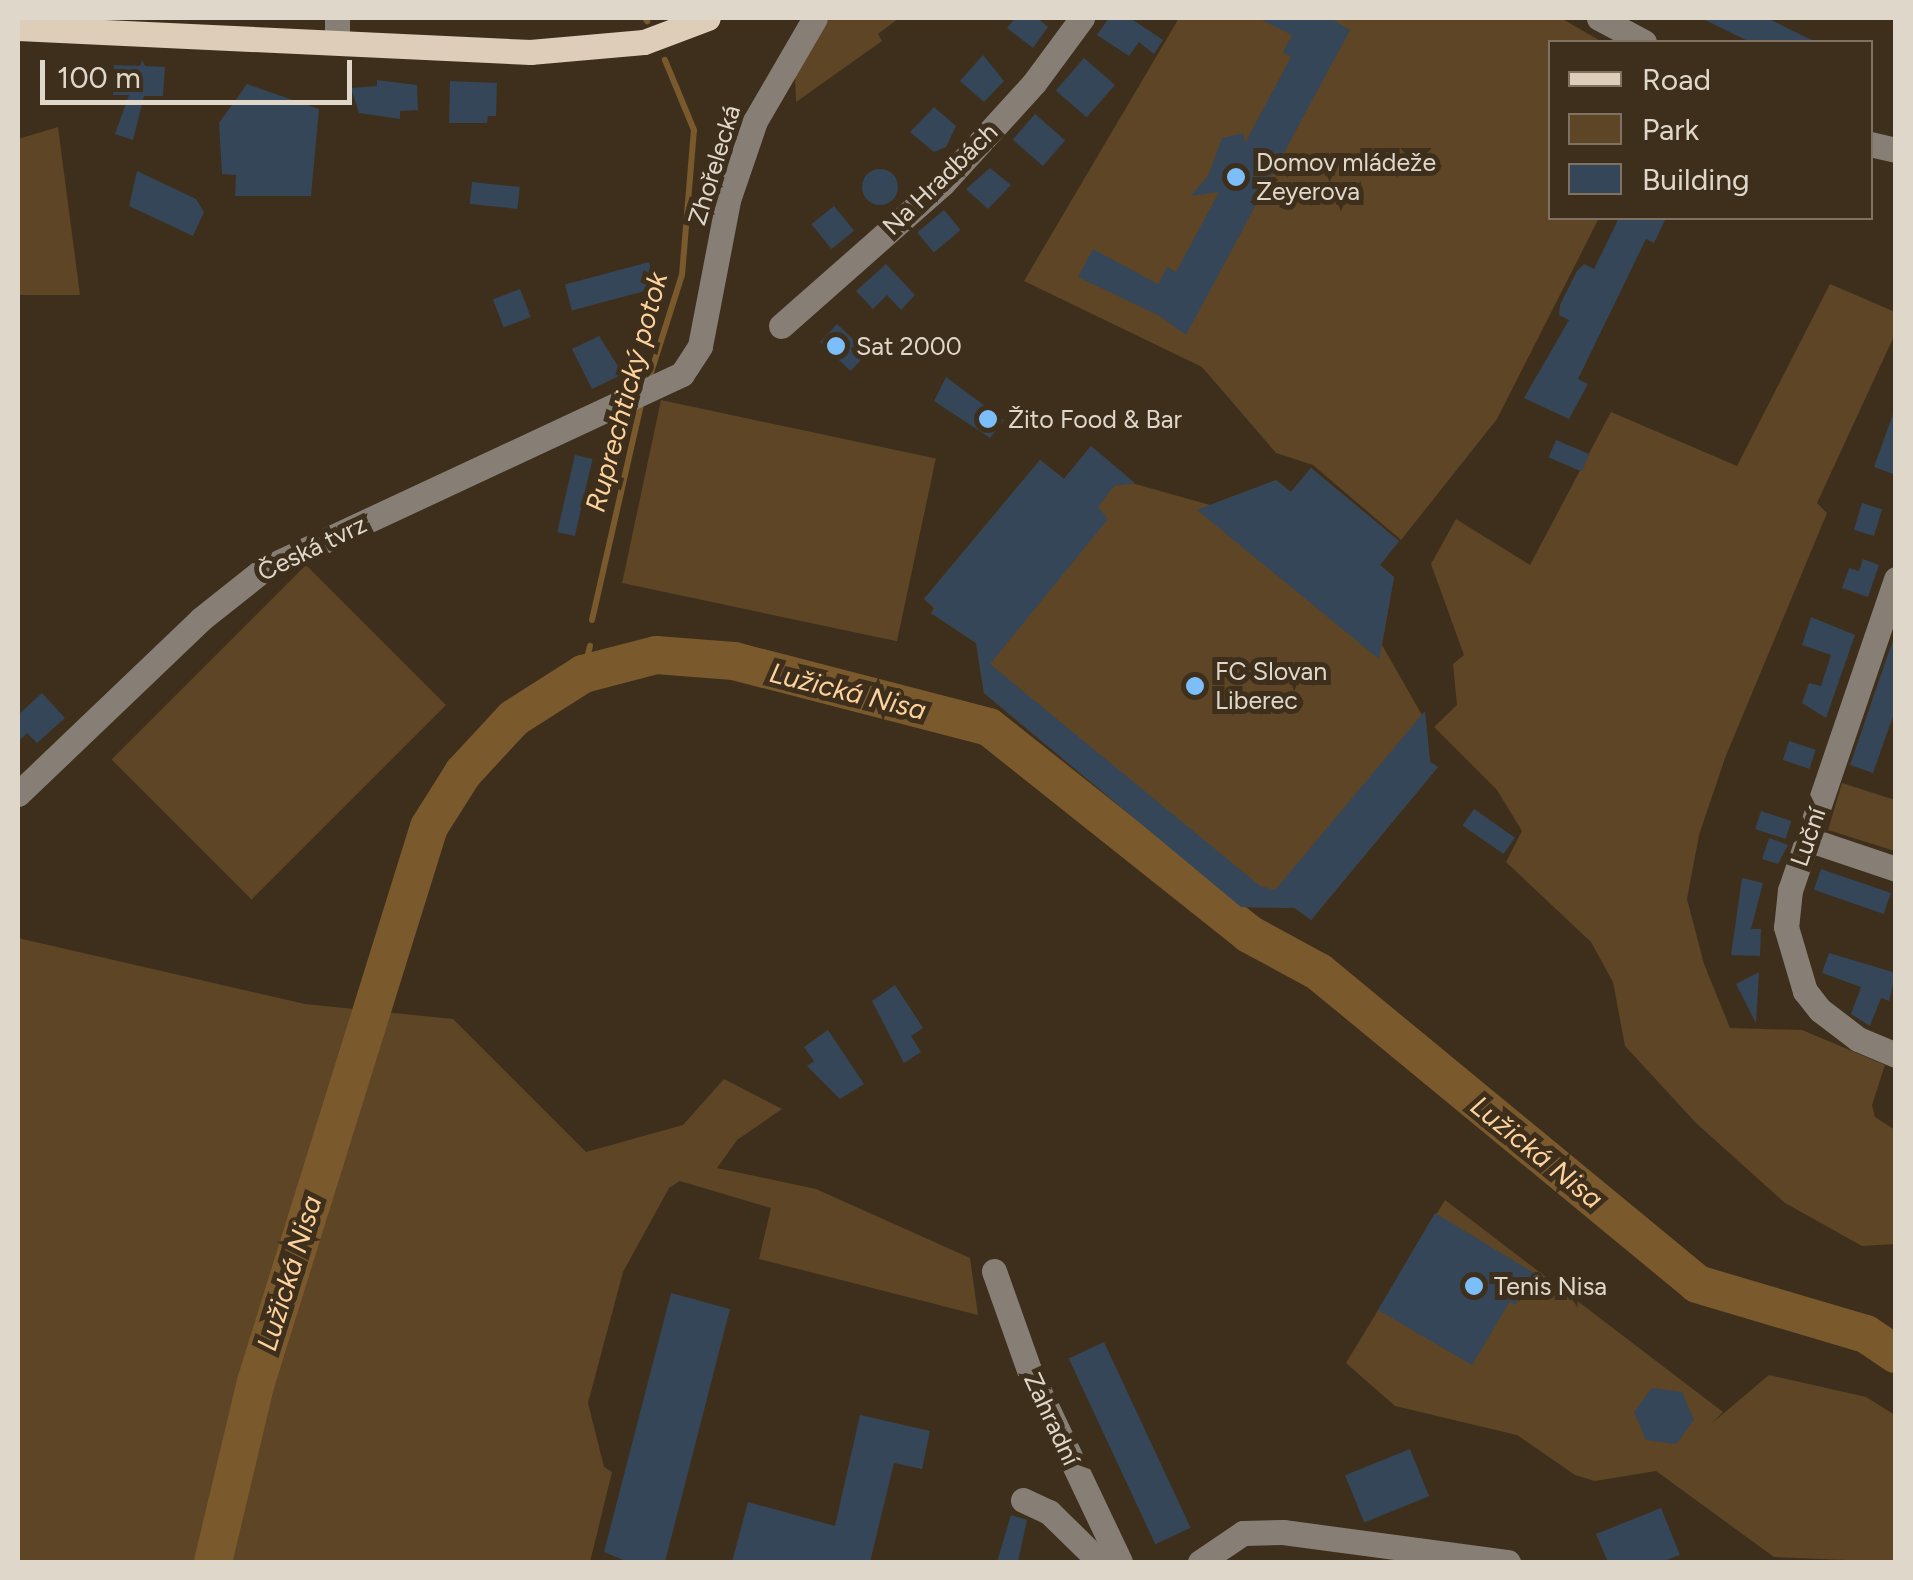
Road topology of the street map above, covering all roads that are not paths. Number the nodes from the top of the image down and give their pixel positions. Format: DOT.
graph roads {
  1 [pos="708,18"];
  2 [pos="815,18"];
  3 [pos="1082,18"];
  4 [pos="1599,18"];
  5 [pos="26,24"];
  6 [pos="338,29"];
  7 [pos="1640,40"];
  8 [pos="781,326"];
  9 [pos="662,385"];
  10 [pos="1896,579"];
  11 [pos="18,794"];
  12 [pos="1807,839"];
  13 [pos="1896,869"];
  14 [pos="1896,1055"];
  15 [pos="994,1271"];
  16 [pos="1024,1500"];
  17 [pos="1100,1562"];
  18 [pos="1120,1562"];
  19 [pos="1200,1562"];
  20 [pos="1508,1562"];
  1 -- 6 [label="main road"];
  2 -- 9 [label="street, Zhořelecká"];
  3 -- 8 [label="street, Na Hradbách"];
  4 -- 7 [label="street"];
  5 -- 6 [label="main road"];
  9 -- 11 [label="street, Česká tvrz"];
  10 -- 12 [label="street, Luční"];
  12 -- 13 [label="street"];
  12 -- 14 [label="street, Luční"];
  15 -- 18 [label="street, Zahradní"];
  16 -- 17 [label="street"];
  19 -- 20 [label="street"];
}
